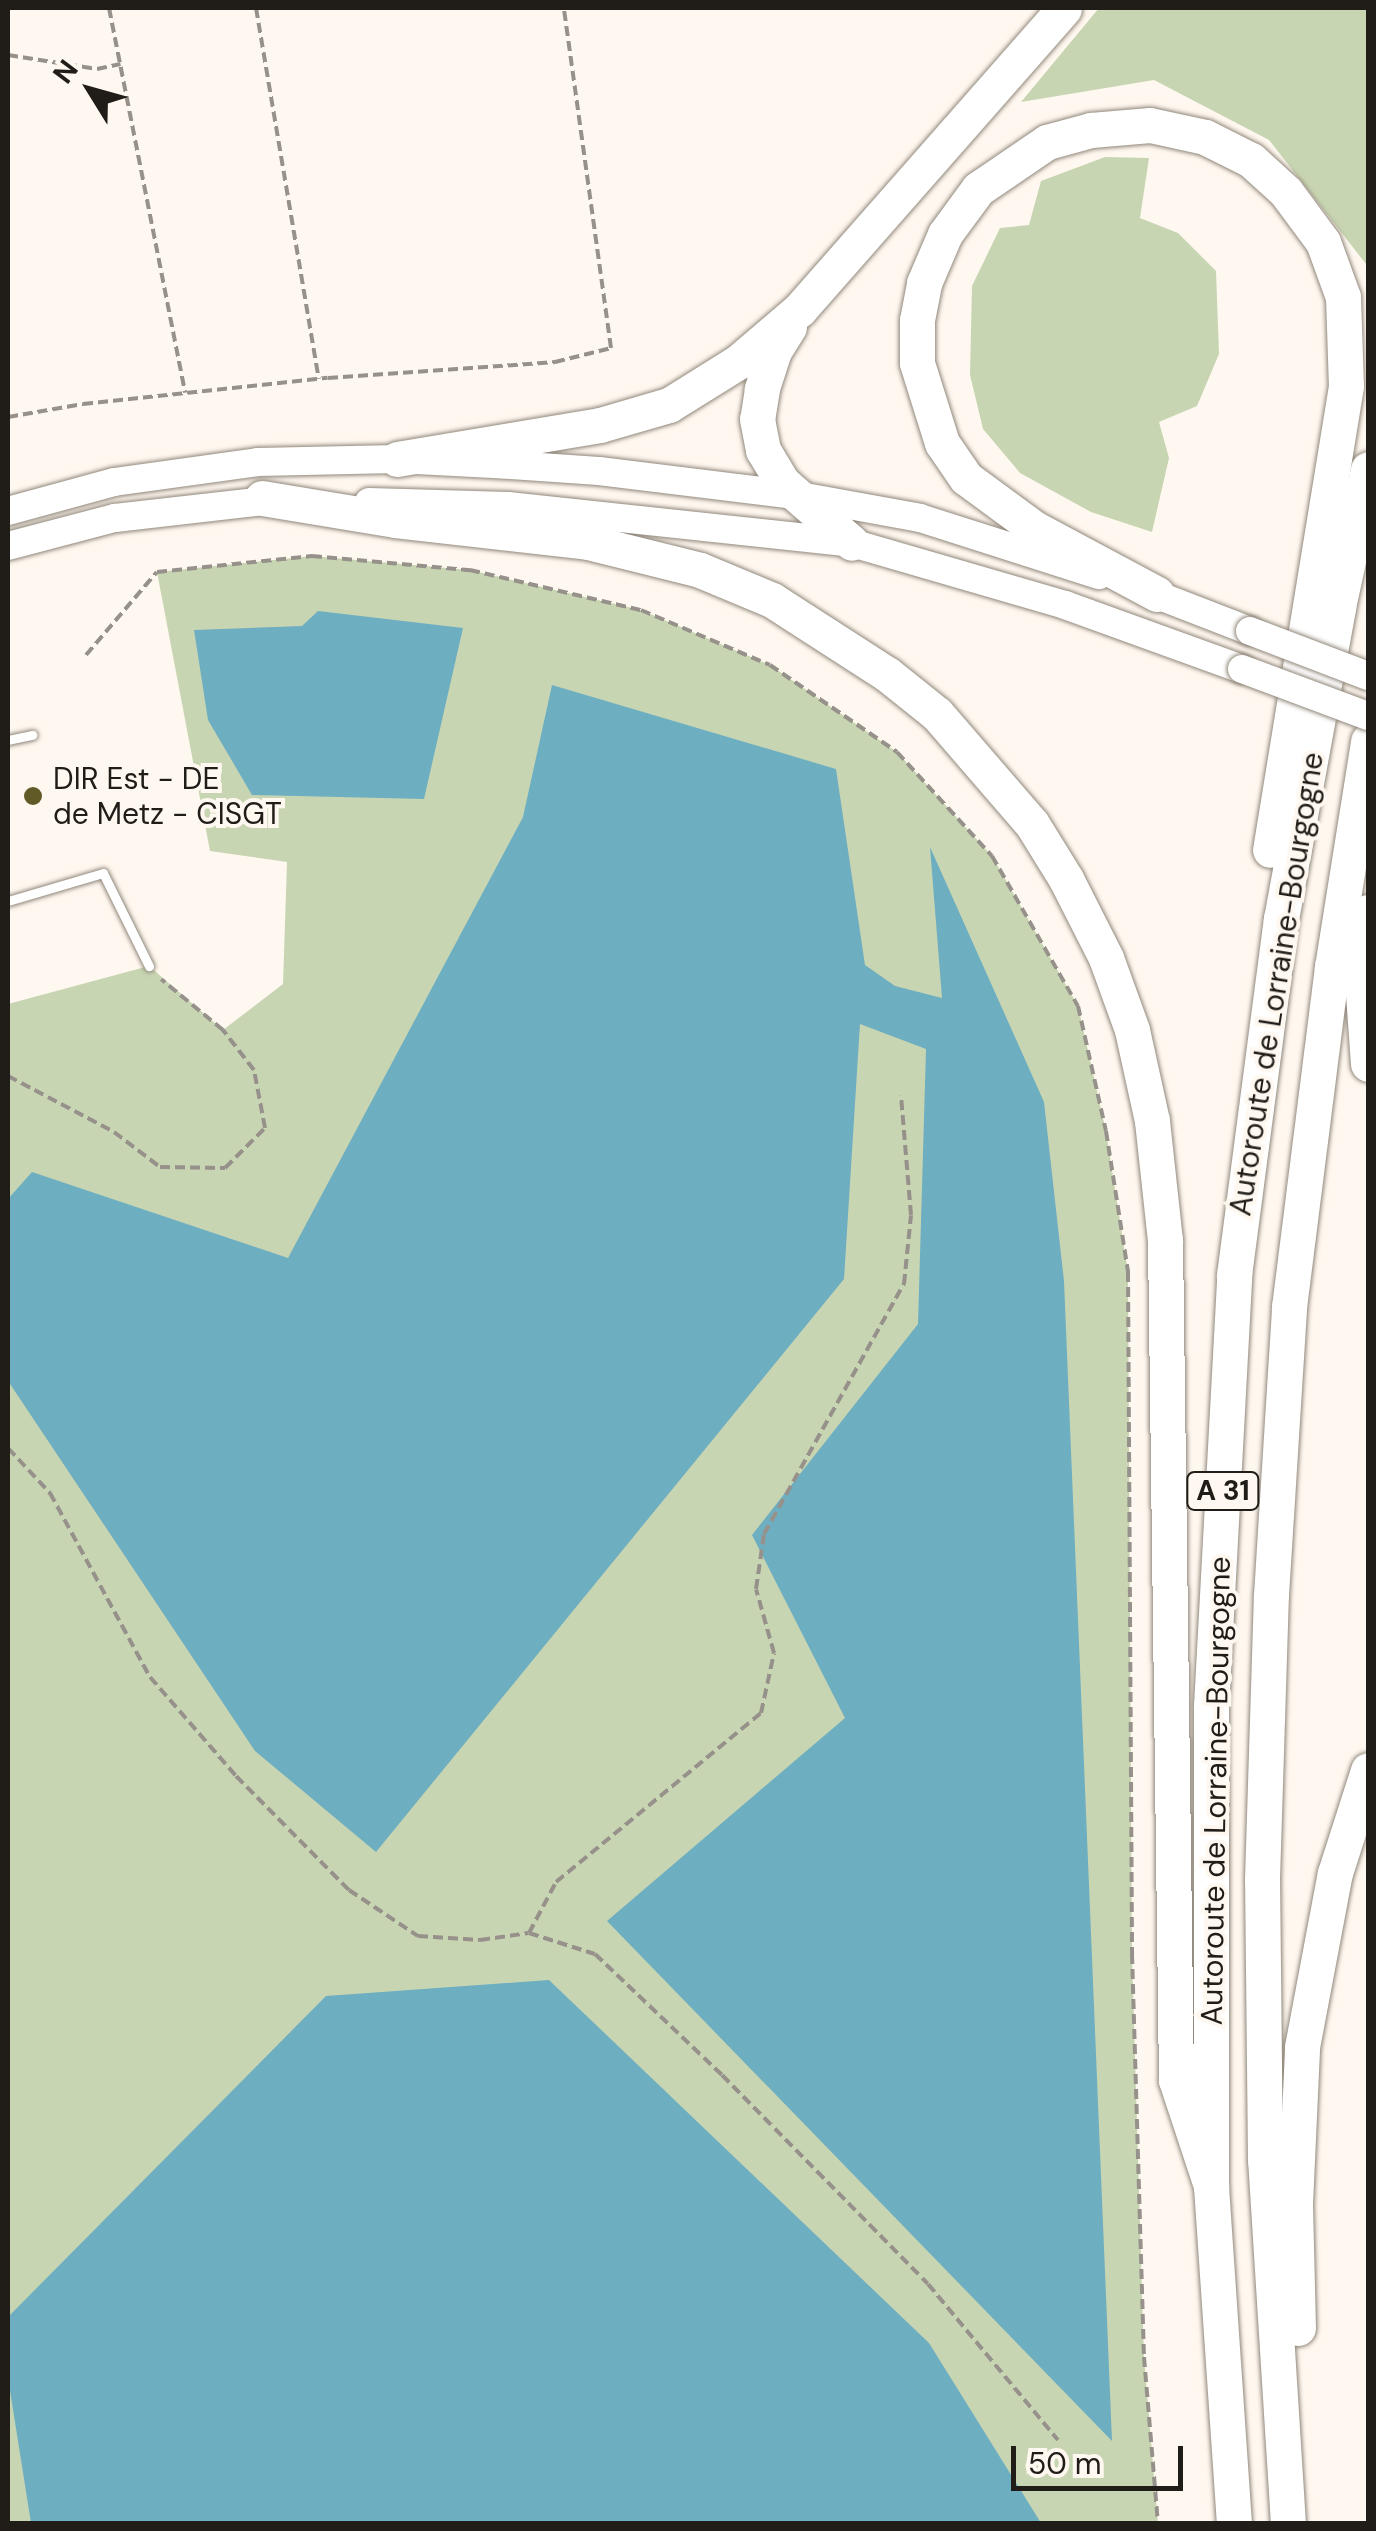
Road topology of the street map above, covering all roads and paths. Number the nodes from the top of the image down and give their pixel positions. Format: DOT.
graph roads {
  1 [pos="109,8"];
  2 [pos="256,8"];
  3 [pos="564,8"];
  4 [pos="1064,8"];
  5 [pos="8,55"];
  6 [pos="120,64"];
  7 [pos="800,309"];
  8 [pos="320,379"];
  9 [pos="185,393"];
  10 [pos="8,418"];
  11 [pos="397,459"];
  12 [pos="1368,469"];
  13 [pos="114,482"];
  14 [pos="8,494"];
  15 [pos="794,495"];
  16 [pos="262,498"];
  17 [pos="8,511"];
  18 [pos="852,543"];
  19 [pos="8,546"];
  20 [pos="1157,594"];
  21 [pos="86,655"];
  22 [pos="1368,676"];
  23 [pos="1368,716"];
  24 [pos="32,735"];
  25 [pos="8,740"];
  26 [pos="1368,740"];
  27 [pos="1364,802"];
  28 [pos="8,900"];
  29 [pos="1368,912"];
  30 [pos="148,966"];
  31 [pos="1368,1064"];
  32 [pos="8,1076"];
  33 [pos="902,1095"];
  34 [pos="1234,1275"];
  35 [pos="8,1448"];
  36 [pos="1368,1770"];
  37 [pos="528,1934"];
  38 [pos="1211,2186"];
  39 [pos="1058,2440"];
  40 [pos="1158,2524"];
  41 [pos="1234,2524"];
  42 [pos="1290,2524"];
  1 -- 6 [label="path"];
  2 -- 8 [label="path"];
  3 -- 8 [label="path"];
  4 -- 7 [label="highway"];
  5 -- 6 [label="path"];
  6 -- 9 [label="path"];
  7 -- 11 [label="highway"];
  7 -- 15 [label="highway"];
  8 -- 9 [label="path"];
  9 -- 10 [label="path"];
  11 -- 13 [label="main road"];
  11 -- 15 [label="main road"];
  12 -- 34 [label="highway, Autoroute de Lorraine-Bourgogne / A 31"];
  13 -- 14 [label="main road"];
  13 -- 17 [label="main road"];
  15 -- 18 [label="highway"];
  15 -- 20 [label="main road"];
  16 -- 18 [label="main road"];
  16 -- 19 [label="main road"];
  16 -- 38 [label="highway"];
  18 -- 23 [label="main road, bridge"];
  20 -- 22 [label="main road, bridge"];
  20 -- 34 [label="highway"];
  21 -- 40 [label="path"];
  24 -- 25 [label="lane"];
  26 -- 27 [label="highway, Autoroute de Lorraine-Bourgogne / A 31"];
  27 -- 42 [label="highway, Autoroute de Lorraine-Bourgogne / A 31"];
  28 -- 30 [label="lane"];
  29 -- 31 [label="highway"];
  30 -- 32 [label="path"];
  33 -- 37 [label="path"];
  34 -- 38 [label="highway, Autoroute de Lorraine-Bourgogne / A 31"];
  35 -- 37 [label="path"];
  36 -- 42 [label="highway"];
  37 -- 39 [label="path"];
  38 -- 41 [label="highway, Autoroute de Lorraine-Bourgogne / A 31"];
}
